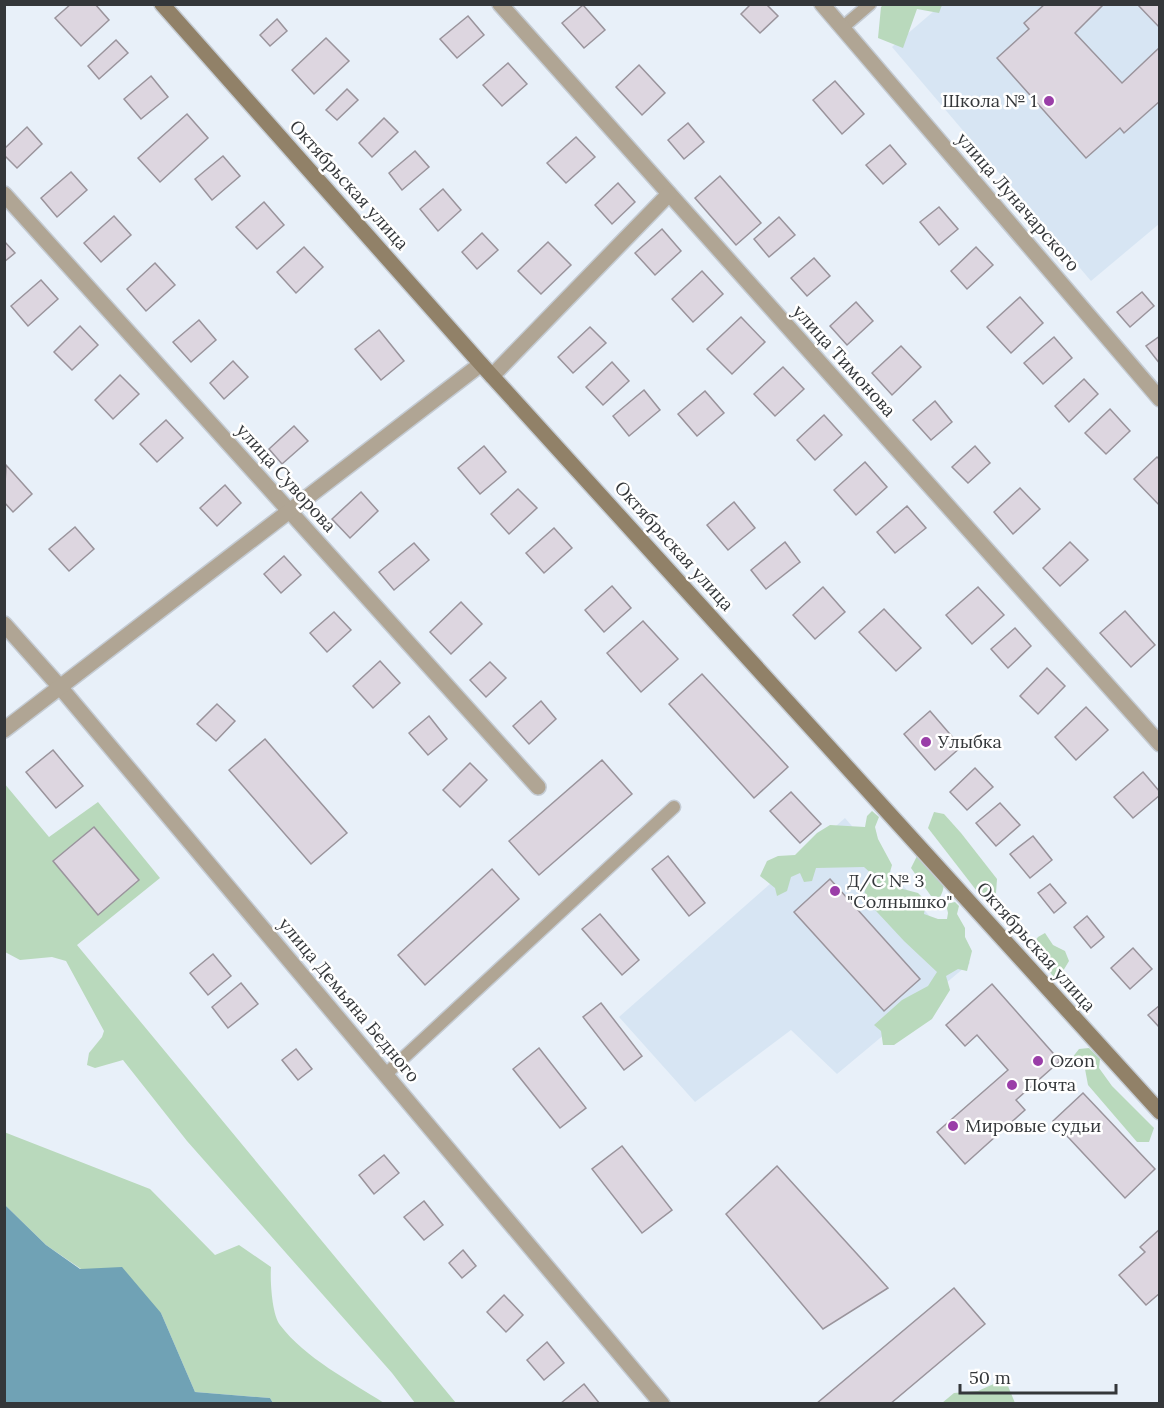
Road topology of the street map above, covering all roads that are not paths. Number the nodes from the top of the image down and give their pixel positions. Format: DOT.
graph roads {
  1 [pos="162,4"];
  2 [pos="500,4"];
  3 [pos="822,4"];
  4 [pos="870,4"];
  5 [pos="842,28"];
  6 [pos="4,194"];
  7 [pos="669,194"];
  8 [pos="482,364"];
  9 [pos="492,376"];
  10 [pos="1160,399"];
  11 [pos="290,511"];
  12 [pos="4,624"];
  13 [pos="60,687"];
  14 [pos="4,730"];
  15 [pos="1160,744"];
  16 [pos="538,787"];
  17 [pos="674,807"];
  18 [pos="386,1074"];
  19 [pos="1160,1112"];
  20 [pos="662,1404"];
  1 -- 8 [label="street, Октябрьская улица"];
  2 -- 7 [label="street, улица Тимонова"];
  3 -- 5 [label="street, улица Луначарского"];
  4 -- 5 [label="lane"];
  5 -- 10 [label="street, улица Луначарского"];
  6 -- 11 [label="street, улица Суворова"];
  7 -- 9 [label="street"];
  7 -- 15 [label="street, улица Тимонова"];
  8 -- 9 [label="street, Октябрьская улица"];
  8 -- 11 [label="street"];
  9 -- 19 [label="street, Октябрьская улица"];
  11 -- 13 [label="street"];
  11 -- 16 [label="street, улица Суворова"];
  12 -- 13 [label="street, улица Демьяна Бедного"];
  13 -- 14 [label="street"];
  13 -- 18 [label="street, улица Демьяна Бедного"];
  17 -- 18 [label="lane"];
  18 -- 20 [label="street, улица Демьяна Бедного"];
}
